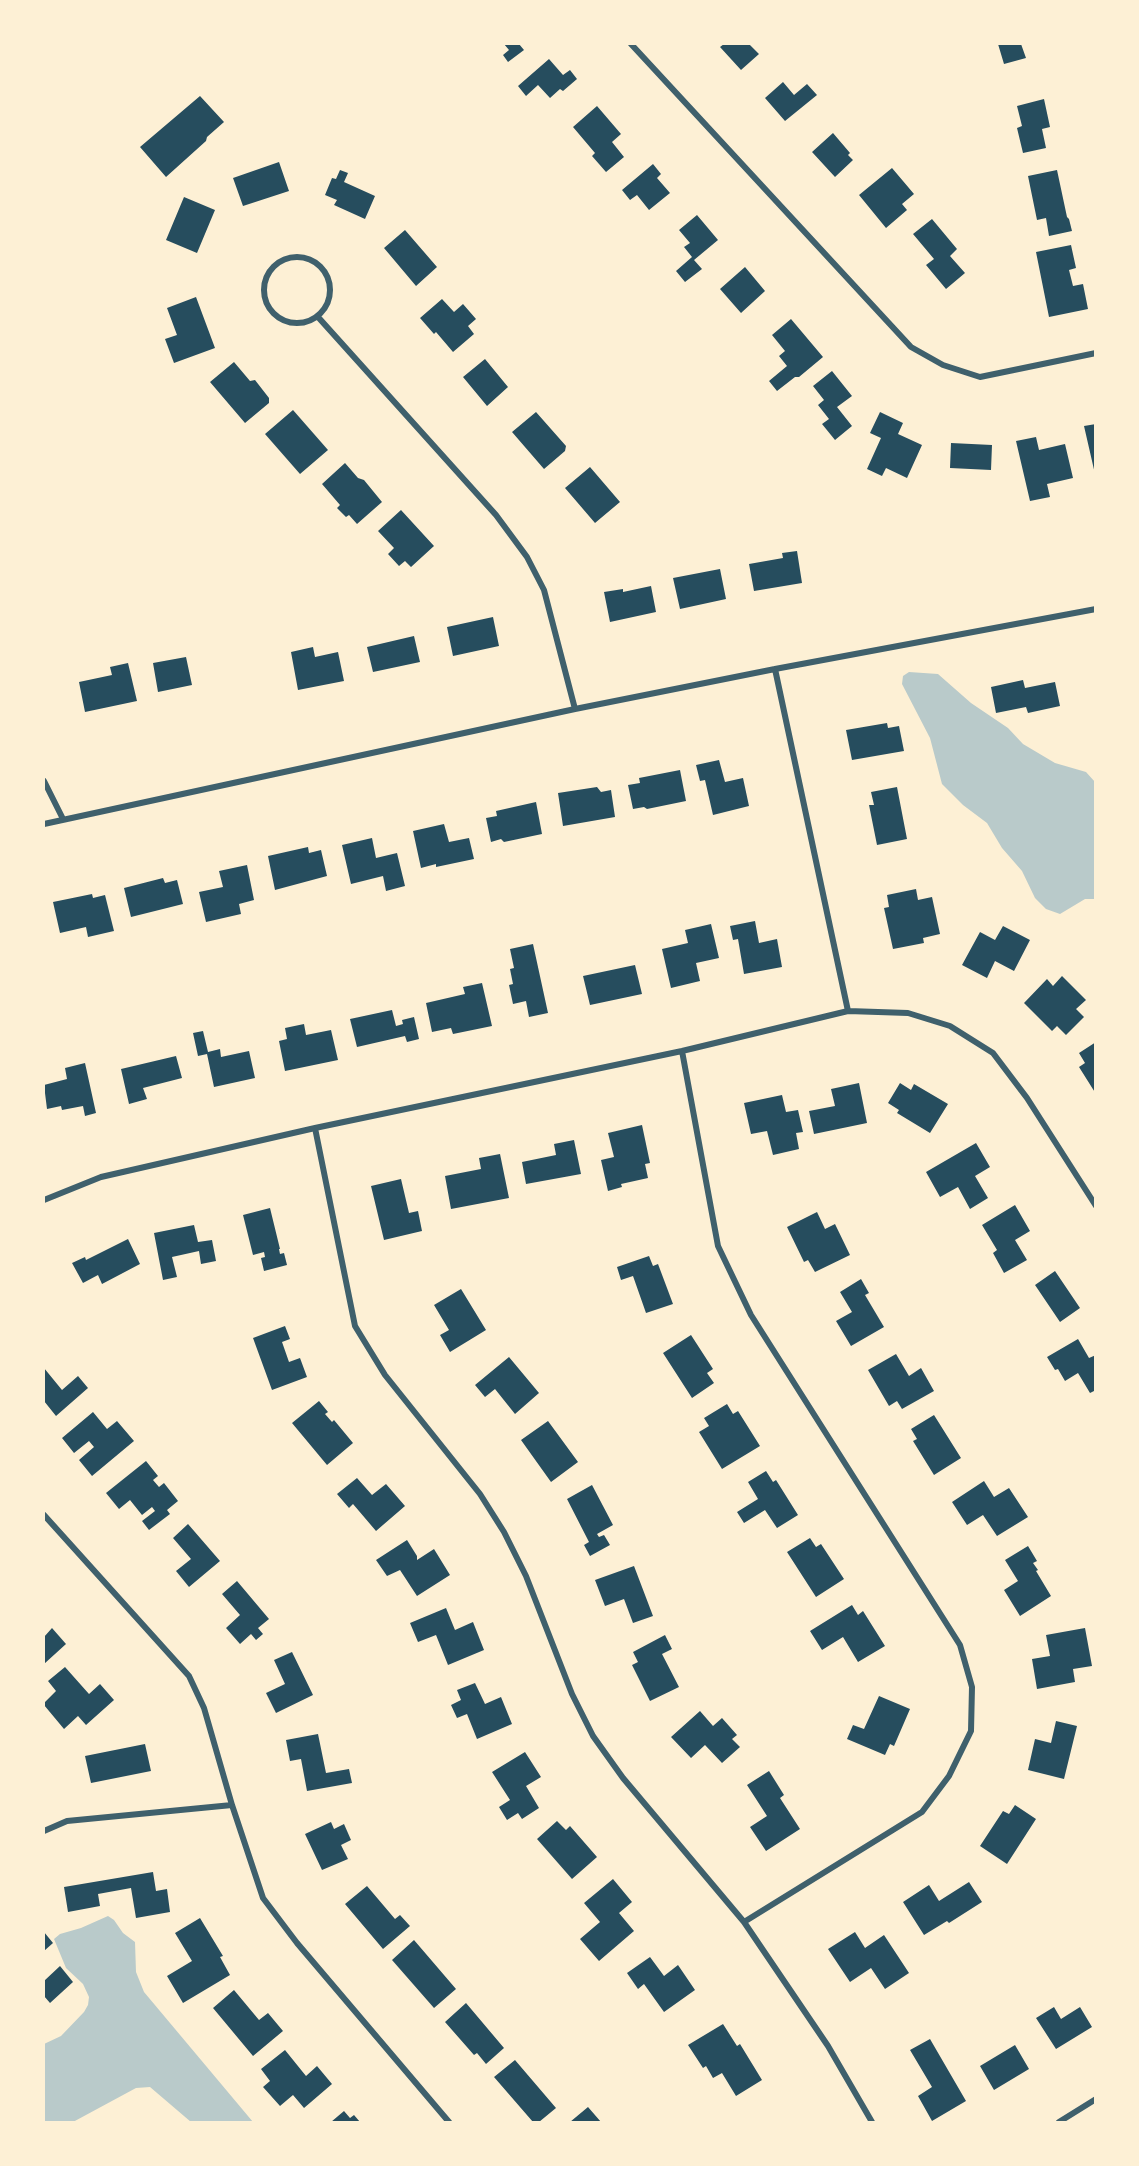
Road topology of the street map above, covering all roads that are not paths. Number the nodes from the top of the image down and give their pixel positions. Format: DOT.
graph roads {
  1 [pos="631,44"];
  2 [pos="318,317"];
  3 [pos="1095,353"];
  4 [pos="1095,609"];
  5 [pos="775,669"];
  6 [pos="575,709"];
  7 [pos="44,781"];
  8 [pos="63,819"];
  9 [pos="44,824"];
  10 [pos="848,1011"];
  11 [pos="682,1051"];
  12 [pos="315,1128"];
  13 [pos="44,1200"];
  14 [pos="1095,1206"];
  15 [pos="44,1515"];
  16 [pos="232,1805"];
  17 [pos="44,1831"];
  18 [pos="744,1922"];
  19 [pos="1095,2099"];
  20 [pos="449,2122"];
  21 [pos="872,2122"];
  22 [pos="1059,2122"];
  1 -- 3 [label="street"];
  2 -- 2 [label="street"];
  2 -- 6 [label="street"];
  4 -- 5 [label="street"];
  5 -- 6 [label="street"];
  5 -- 10 [label="street"];
  6 -- 8 [label="street"];
  7 -- 8 [label="street"];
  8 -- 9 [label="street"];
  10 -- 11 [label="street"];
  10 -- 14 [label="street"];
  11 -- 12 [label="street"];
  11 -- 18 [label="street"];
  12 -- 13 [label="street"];
  12 -- 18 [label="street"];
  15 -- 16 [label="street"];
  16 -- 17 [label="street"];
  16 -- 20 [label="street"];
  18 -- 21 [label="street"];
  19 -- 22 [label="street"];
}
